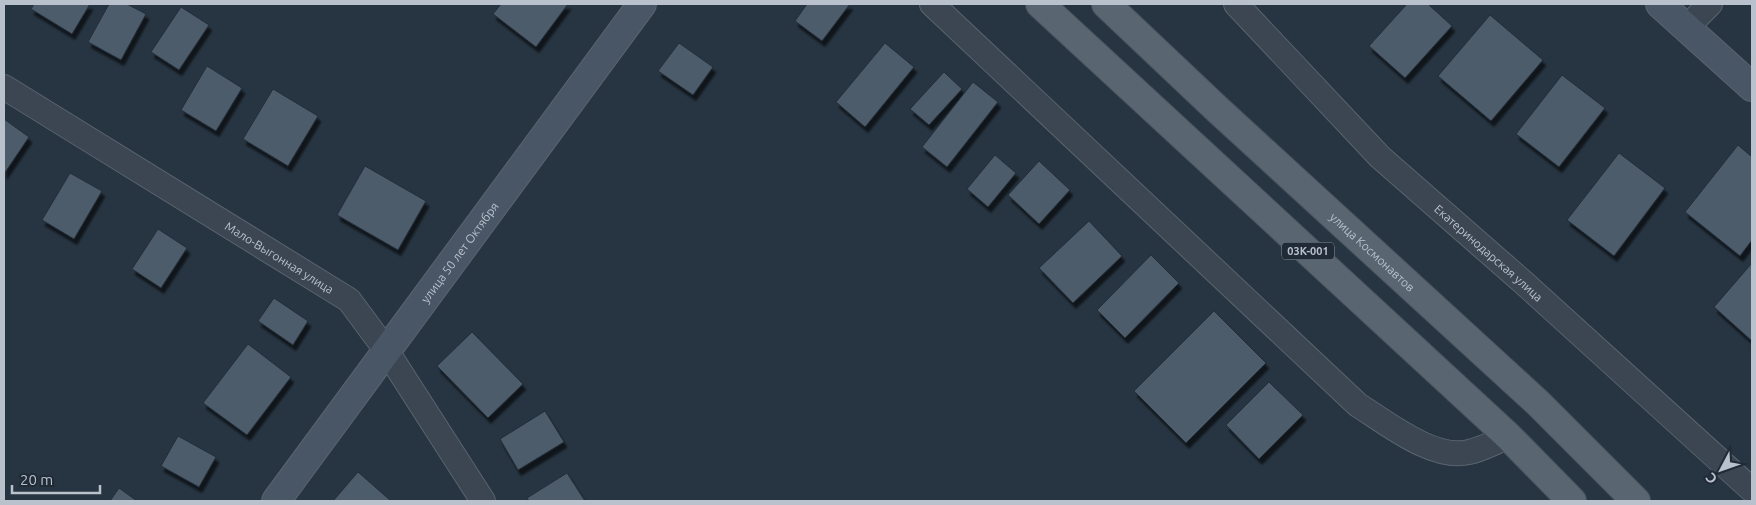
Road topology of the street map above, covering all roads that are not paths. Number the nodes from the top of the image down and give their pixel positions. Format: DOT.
graph roads {
  1 [pos="642,4"];
  2 [pos="932,4"];
  3 [pos="1040,4"];
  4 [pos="1106,4"];
  5 [pos="1236,4"];
  6 [pos="1660,4"];
  7 [pos="1710,4"];
  8 [pos="1686,28"];
  9 [pos="1752,86"];
  10 [pos="4,87"];
  11 [pos="386,350"];
  12 [pos="1508,436"];
  13 [pos="1752,490"];
  14 [pos="276,501"];
  15 [pos="483,501"];
  16 [pos="1572,501"];
  17 [pos="1636,501"];
  1 -- 11 [label="main road, улица 50 лет Октября"];
  2 -- 12 [label="street"];
  3 -- 12 [label="main road, 03К-001"];
  4 -- 17 [label="main road, улица Космонавтов"];
  5 -- 13 [label="street, Екатеринодарская улица"];
  6 -- 8 [label="main road"];
  7 -- 8 [label="street"];
  8 -- 9 [label="main road"];
  10 -- 11 [label="street, Мало-Выгонная улица"];
  11 -- 14 [label="main road, улица 50 лет Октября"];
  11 -- 15 [label="street, Мало-Выгонная улица"];
  12 -- 16 [label="main road, 03К-001"];
}
